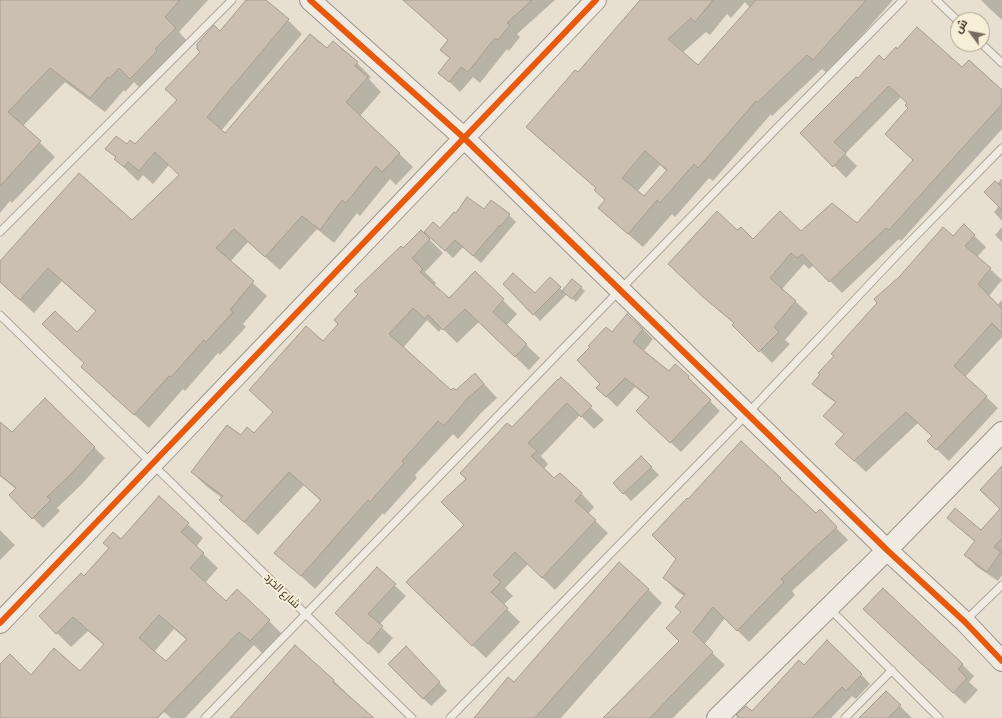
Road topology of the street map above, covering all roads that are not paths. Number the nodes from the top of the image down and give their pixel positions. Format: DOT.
graph roads {
  1 [pos="232,0"];
  2 [pos="310,0"];
  3 [pos="596,0"];
  4 [pos="903,0"];
  5 [pos="936,0"];
  6 [pos="950,13"];
  7 [pos="990,52"];
  8 [pos="1002,63"];
  9 [pos="464,138"];
  10 [pos="1002,148"];
  11 [pos="0,232"];
  12 [pos="621,290"];
  13 [pos="0,315"];
  14 [pos="747,414"];
  15 [pos="1002,432"];
  16 [pos="153,464"];
  17 [pos="887,550"];
  18 [pos="1002,585"];
  19 [pos="829,607"];
  20 [pos="306,614"];
  21 [pos="965,622"];
  22 [pos="0,623"];
  23 [pos="1002,661"];
  24 [pos="892,670"];
  25 [pos="205,718"];
  26 [pos="412,718"];
  27 [pos="450,718"];
  28 [pos="717,718"];
  29 [pos="844,718"];
  30 [pos="939,718"];
  1 -- 11 [label="lane"];
  2 -- 9 [label="street"];
  3 -- 9 [label="street"];
  4 -- 12 [label="lane"];
  5 -- 6 [label="lane"];
  7 -- 8 [label="lane"];
  9 -- 12 [label="street"];
  9 -- 16 [label="street"];
  10 -- 14 [label="lane"];
  12 -- 14 [label="street"];
  12 -- 20 [label="lane"];
  13 -- 16 [label="lane, شارع الخرد"];
  14 -- 17 [label="street"];
  14 -- 27 [label="lane"];
  15 -- 17 [label="street"];
  16 -- 20 [label="lane, شارع الخرد"];
  16 -- 22 [label="street"];
  17 -- 19 [label="street"];
  17 -- 21 [label="street"];
  18 -- 21 [label="lane"];
  19 -- 24 [label="lane"];
  19 -- 28 [label="street"];
  20 -- 25 [label="lane"];
  20 -- 26 [label="lane, شارع الخرد"];
  21 -- 23 [label="street"];
  24 -- 29 [label="lane"];
  24 -- 30 [label="lane"];
}
